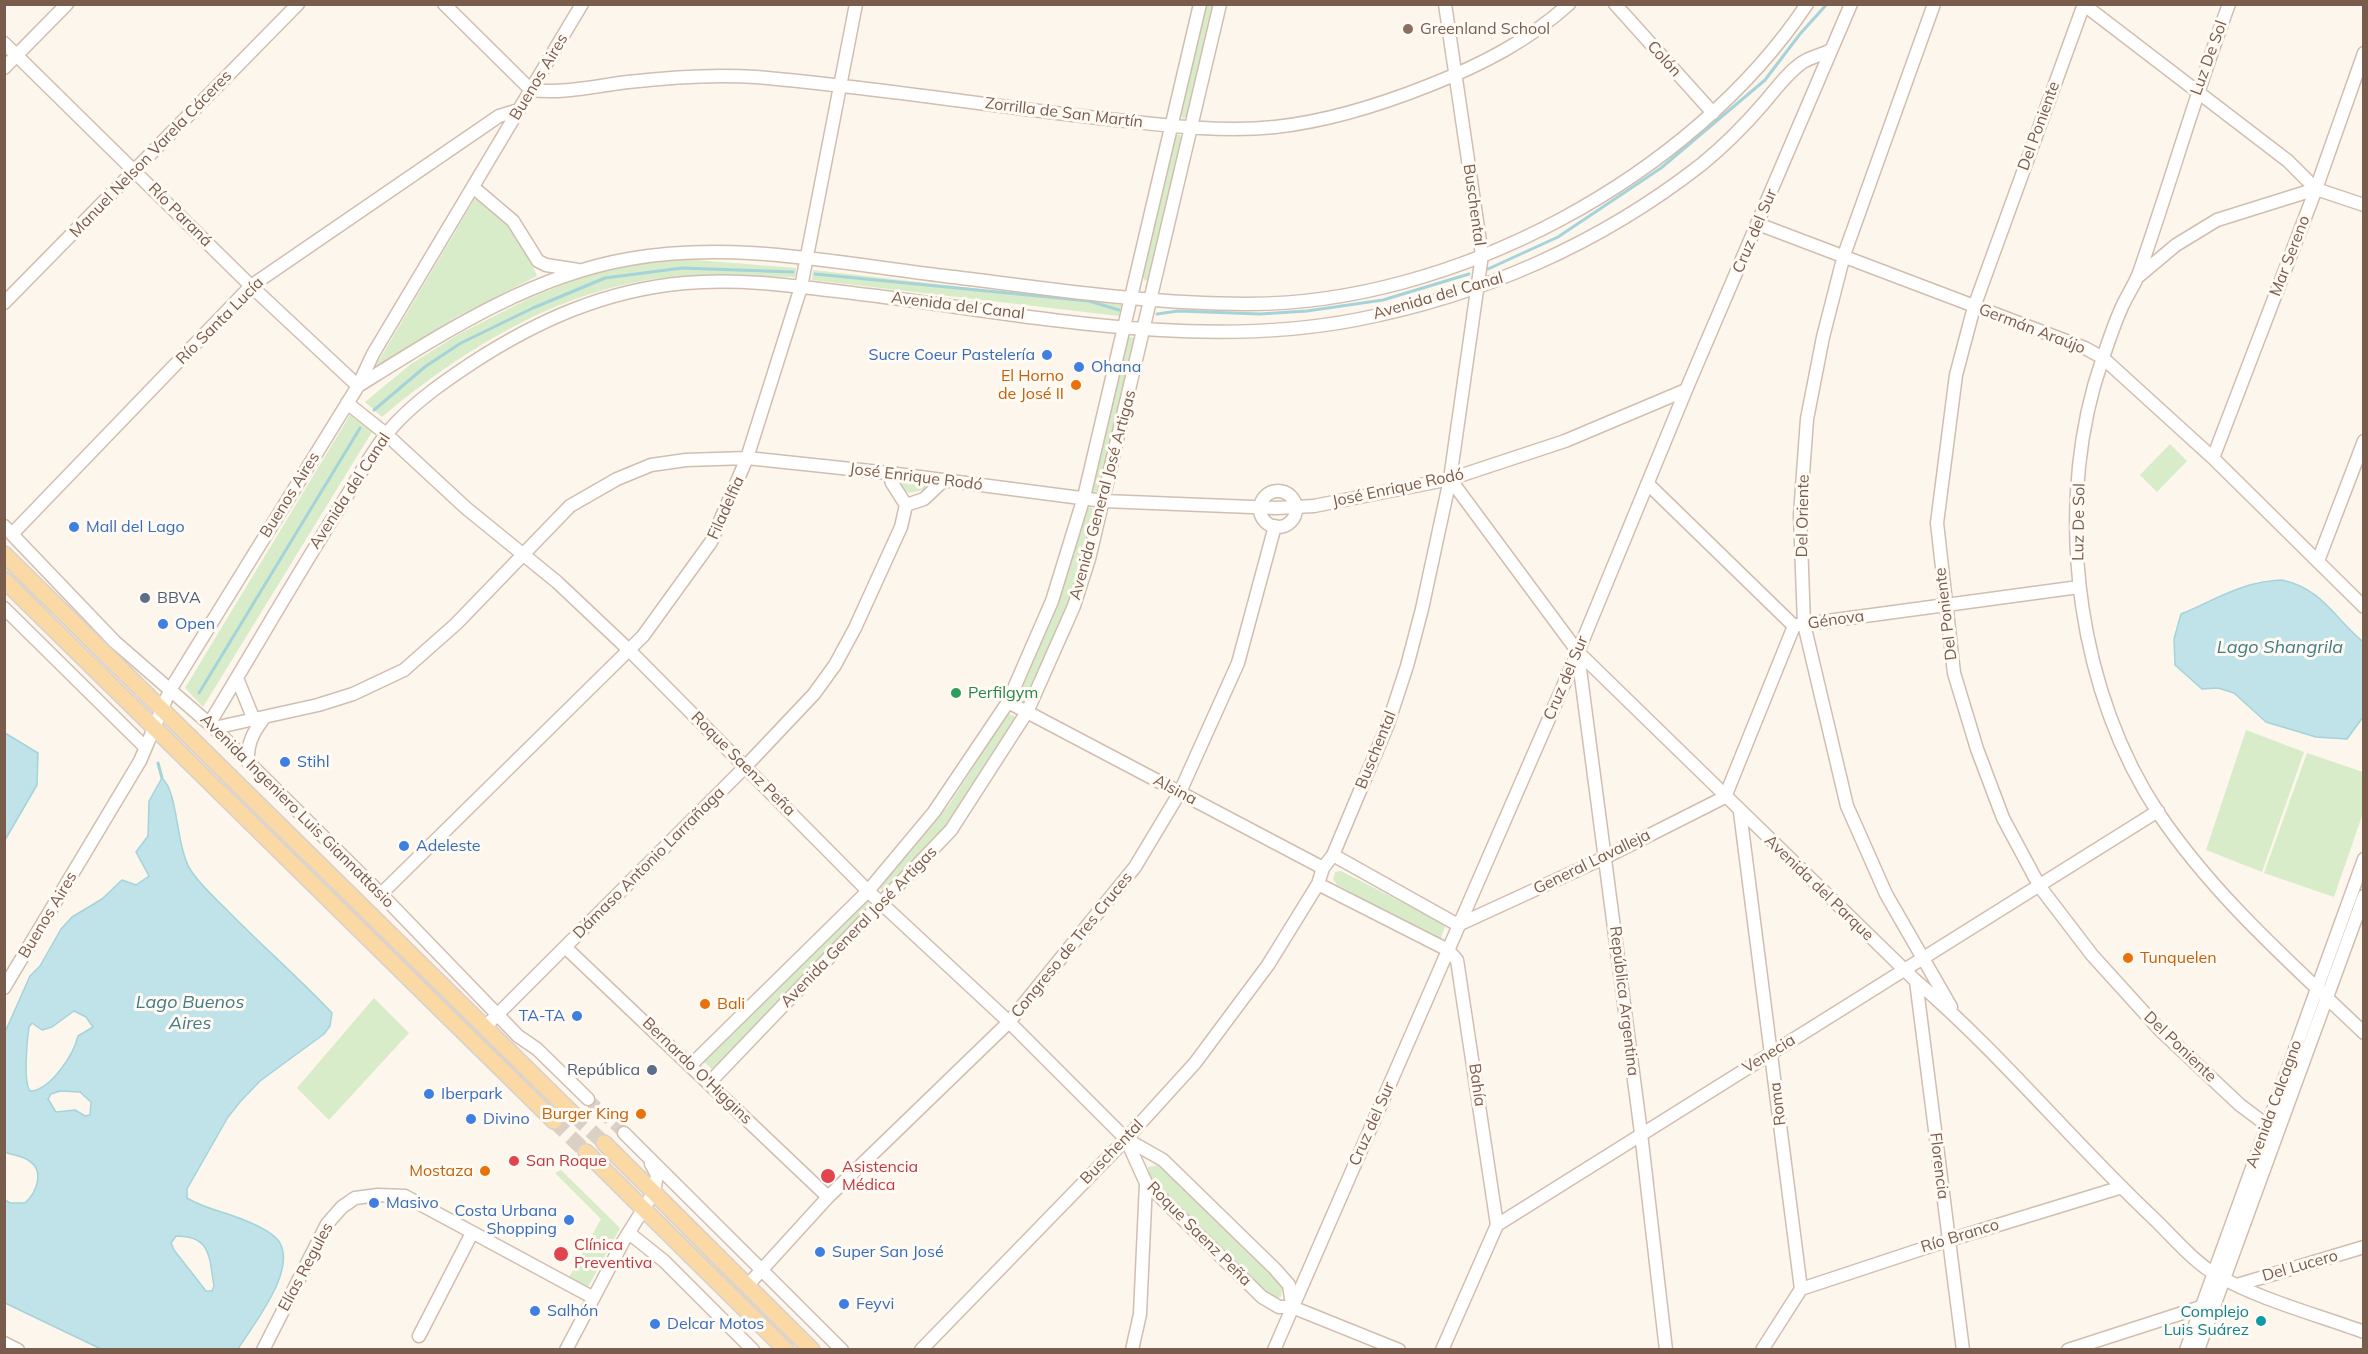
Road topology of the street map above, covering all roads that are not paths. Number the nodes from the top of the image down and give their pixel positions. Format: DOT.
graph roads {
  1 [pos="67,4"];
  2 [pos="298,4"];
  3 [pos="444,4"];
  4 [pos="582,4"];
  5 [pos="856,4"];
  6 [pos="1200,4"];
  7 [pos="1220,4"];
  8 [pos="1445,4"];
  9 [pos="1569,4"];
  10 [pos="1615,4"];
  11 [pos="1807,4"];
  12 [pos="1851,4"];
  13 [pos="1934,4"];
  14 [pos="2229,4"];
  15 [pos="2084,5"];
  16 [pos="4,43"];
  17 [pos="1829,51"];
  18 [pos="2364,53"];
  19 [pos="17,55"];
  20 [pos="4,68"];
  21 [pos="1455,75"];
  22 [pos="841,86"];
  23 [pos="531,90"];
  24 [pos="2196,92"];
  25 [pos="519,110"];
  26 [pos="1713,112"];
  27 [pos="1171,126"];
  28 [pos="1190,128"];
  29 [pos="135,170"];
  30 [pos="473,188"];
  31 [pos="2316,189"];
  32 [pos="2364,205"];
  33 [pos="1758,224"];
  34 [pos="1482,255"];
  35 [pos="1844,255"];
  36 [pos="806,260"];
  37 [pos="578,270"];
  38 [pos="2138,276"];
  39 [pos="251,286"];
  40 [pos="801,287"];
  41 [pos="1476,289"];
  42 [pos="1131,298"];
  43 [pos="1151,300"];
  44 [pos="4,303"];
  45 [pos="1974,307"];
  46 [pos="1125,327"];
  47 [pos="1145,329"];
  48 [pos="2103,358"];
  49 [pos="358,386"];
  50 [pos="1686,390"];
  51 [pos="347,403"];
  52 [pos="386,434"];
  53 [pos="2364,441"];
  54 [pos="747,458"];
  55 [pos="2213,458"];
  56 [pos="889,473"];
  57 [pos="1450,479"];
  58 [pos="943,481"];
  59 [pos="1648,484"];
  60 [pos="1084,497"];
  61 [pos="1104,501"];
  62 [pos="906,505"];
  63 [pos="1296,507"];
  64 [pos="1261,508"];
  65 [pos="1275,526"];
  66 [pos="8,530"];
  67 [pos="4,554"];
  68 [pos="522,554"];
  69 [pos="2318,561"];
  70 [pos="4,580"];
  71 [pos="2079,587"];
  72 [pos="1944,604"];
  73 [pos="2364,607"];
  74 [pos="4,608"];
  75 [pos="1799,625"];
  76 [pos="94,642"];
  77 [pos="115,642"];
  78 [pos="629,650"];
  79 [pos="1578,652"];
  80 [pos="237,678"];
  81 [pos="170,690"];
  82 [pos="1008,702"];
  83 [pos="160,709"];
  84 [pos="1027,712"];
  85 [pos="259,719"];
  86 [pos="212,726"];
  87 [pos="153,727"];
  88 [pos="145,747"];
  89 [pos="248,762"];
  90 [pos="745,767"];
  91 [pos="1180,792"];
  92 [pos="1725,796"];
  93 [pos="2158,811"];
  94 [pos="1740,812"];
  95 [pos="1333,855"];
  96 [pos="1606,857"];
  97 [pos="2364,859"];
  98 [pos="1323,868"];
  99 [pos="1318,884"];
  100 [pos="2040,886"];
  101 [pos="868,891"];
  102 [pos="381,894"];
  103 [pos="2364,896"];
  104 [pos="882,903"];
  105 [pos="1458,925"];
  106 [pos="565,947"];
  107 [pos="1448,950"];
  108 [pos="1922,958"];
  109 [pos="1905,970"];
  110 [pos="1916,981"];
  111 [pos="4,988"];
  112 [pos="2317,988"];
  113 [pos="2327,997"];
  114 [pos="498,1014"];
  115 [pos="1956,1016"];
  116 [pos="1009,1022"];
  117 [pos="485,1027"];
  118 [pos="2364,1033"];
  119 [pos="1772,1052"];
  120 [pos="691,1065"];
  121 [pos="709,1083"];
  122 [pos="588,1099"];
  123 [pos="574,1114"];
  124 [pos="554,1122"];
  125 [pos="2272,1129"];
  126 [pos="624,1133"];
  127 [pos="1641,1133"];
  128 [pos="1126,1139"];
  129 [pos="604,1143"];
  130 [pos="639,1147"];
  131 [pos="586,1152"];
  132 [pos="1146,1183"];
  133 [pos="2122,1187"];
  134 [pos="654,1192"];
  135 [pos="828,1197"];
  136 [pos="643,1209"];
  137 [pos="1497,1225"];
  138 [pos="472,1233"];
  139 [pos="629,1233"];
  140 [pos="1949,1240"];
  141 [pos="2364,1247"];
  142 [pos="760,1271"];
  143 [pos="2218,1276"];
  144 [pos="2237,1285"];
  145 [pos="747,1286"];
  146 [pos="1801,1289"];
  147 [pos="592,1297"];
  148 [pos="1292,1307"];
  149 [pos="2201,1307"];
  150 [pos="2364,1332"];
  151 [pos="419,1336"];
  152 [pos="4,1343"];
  153 [pos="18,1350"];
  154 [pos="263,1350"];
  155 [pos="566,1350"];
  156 [pos="753,1350"];
  157 [pos="786,1350"];
  158 [pos="812,1350"];
  159 [pos="842,1350"];
  160 [pos="921,1350"];
  161 [pos="1132,1350"];
  162 [pos="1274,1350"];
  163 [pos="1399,1350"];
  164 [pos="1442,1350"];
  165 [pos="1666,1350"];
  166 [pos="1762,1350"];
  167 [pos="1964,1350"];
  168 [pos="2068,1350"];
  169 [pos="2186,1350"];
  170 [pos="2198,1350"];
  1 -- 19 [label="street"];
  2 -- 29 [label="street, Manuel Nelson Varela Cáceres"];
  3 -- 23 [label="street"];
  4 -- 23 [label="street, Buenos Aires"];
  5 -- 22 [label="street, Filadelfia"];
  6 -- 27 [label="street, Avenida General José Artigas"];
  7 -- 28 [label="street, Avenida General José Artigas"];
  8 -- 21 [label="street, Buschental"];
  9 -- 21 [label="street, Zorrilla de San Martín"];
  10 -- 26 [label="street, Colón"];
  11 -- 26 [label="street, Avenida del Canal"];
  12 -- 17 [label="street, Cruz del Sur"];
  13 -- 35 [label="street, Del Oriente"];
  14 -- 24 [label="street, Luz De Sol"];
  15 -- 24 [label="street"];
  15 -- 45 [label="street, Del Poniente"];
  16 -- 19 [label="street, Río Paraná"];
  17 -- 33 [label="street, Cruz del Sur"];
  17 -- 41 [label="street, Avenida del Canal"];
  18 -- 31 [label="street, Mar Sereno"];
  19 -- 20 [label="street"];
  19 -- 29 [label="street, Río Paraná"];
  21 -- 28 [label="street, Zorrilla de San Martín"];
  21 -- 34 [label="street, Buschental"];
  22 -- 23 [label="street, Zorrilla de San Martín"];
  22 -- 27 [label="street, Zorrilla de San Martín"];
  22 -- 36 [label="street, Filadelfia"];
  23 -- 25 [label="street, Buenos Aires"];
  24 -- 31 [label="street"];
  24 -- 38 [label="street, Luz De Sol"];
  25 -- 30 [label="street, Buenos Aires"];
  25 -- 39 [label="street, Río Santa Lucía"];
  26 -- 34 [label="street, Avenida del Canal"];
  27 -- 28 [label="street, Zorrilla de San Martín"];
  27 -- 42 [label="street, Avenida General José Artigas"];
  28 -- 43 [label="street, Avenida General José Artigas"];
  29 -- 39 [label="street, Río Paraná"];
  29 -- 44 [label="street, Manuel Nelson Varela Cáceres"];
  30 -- 37 [label="street"];
  30 -- 49 [label="street, Buenos Aires"];
  31 -- 32 [label="street"];
  31 -- 38 [label="street"];
  31 -- 55 [label="street, Mar Sereno"];
  33 -- 35 [label="street, Germán Araújo"];
  33 -- 50 [label="street, Cruz del Sur"];
  34 -- 41 [label="street, Buschental"];
  34 -- 43 [label="street, Avenida del Canal"];
  35 -- 45 [label="street, Germán Araújo"];
  35 -- 75 [label="street, Del Oriente"];
  36 -- 37 [label="street, Avenida del Canal"];
  36 -- 40 [label="street, Filadelfia"];
  36 -- 42 [label="street, Avenida del Canal"];
  37 -- 49 [label="street, Avenida del Canal"];
  38 -- 48 [label="street, Luz De Sol"];
  39 -- 49 [label="street, Río Paraná"];
  39 -- 66 [label="street, Río Santa Lucía"];
  40 -- 46 [label="street, Avenida del Canal"];
  40 -- 52 [label="street, Avenida del Canal"];
  40 -- 54 [label="street, Filadelfia"];
  41 -- 47 [label="street, Avenida del Canal"];
  41 -- 57 [label="street, Buschental"];
  42 -- 43 [label="street, Avenida del Canal"];
  42 -- 46 [label="street, Avenida General José Artigas"];
  43 -- 47 [label="street, Avenida General José Artigas"];
  45 -- 48 [label="street, Germán Araújo"];
  45 -- 72 [label="street, Del Poniente"];
  46 -- 47 [label="street, Avenida del Canal"];
  46 -- 60 [label="street, Avenida General José Artigas"];
  47 -- 61 [label="street, Avenida General José Artigas"];
  48 -- 55 [label="street, Germán Araújo"];
  48 -- 71 [label="street, Luz De Sol"];
  49 -- 51 [label="street, Buenos Aires"];
  50 -- 57 [label="street, José Enrique Rodó"];
  50 -- 59 [label="street, Cruz del Sur"];
  51 -- 52 [label="street, Roque Saenz Peña"];
  51 -- 81 [label="street, Buenos Aires"];
  52 -- 68 [label="street, Roque Saenz Peña"];
  52 -- 80 [label="street, Avenida del Canal"];
  53 -- 69 [label="street"];
  54 -- 56 [label="street, José Enrique Rodó"];
  54 -- 68 [label="street, José Enrique Rodó"];
  54 -- 78 [label="street, Filadelfia"];
  55 -- 69 [label="street, Germán Araújo"];
  56 -- 58 [label="street, José Enrique Rodó"];
  56 -- 62 [label="street"];
  57 -- 63 [label="street, José Enrique Rodó"];
  57 -- 79 [label="street, Avenida del Parque"];
  57 -- 95 [label="street, Buschental"];
  58 -- 60 [label="street, José Enrique Rodó"];
  58 -- 62 [label="street"];
  59 -- 75 [label="street, Génova"];
  59 -- 79 [label="street, Cruz del Sur"];
  60 -- 61 [label="street, José Enrique Rodó"];
  60 -- 82 [label="street, Avenida General José Artigas"];
  61 -- 64 [label="street, José Enrique Rodó"];
  61 -- 84 [label="street, Avenida General José Artigas"];
  62 -- 90 [label="street, Dámaso Antonio Larrañaga"];
  63 -- 64 [label="street, José Enrique Rodó"];
  63 -- 65 [label="street"];
  64 -- 65 [label="street"];
  65 -- 91 [label="street, Congreso de Tres Cruces"];
  66 -- 77 [label="street, Avenida Ingeniero Luis Giannattasio"];
  67 -- 76 [label="main road, Avenida Ingeniero Luis Giannattasio"];
  68 -- 78 [label="street, Roque Saenz Peña"];
  68 -- 85 [label="street, José Enrique Rodó"];
  69 -- 73 [label="street, Germán Araújo"];
  70 -- 87 [label="main road"];
  71 -- 72 [label="street, Génova"];
  71 -- 93 [label="street, Luz De Sol"];
  72 -- 75 [label="street, Génova"];
  72 -- 100 [label="street, Del Poniente"];
  74 -- 88 [label="street"];
  75 -- 92 [label="street"];
  75 -- 108 [label="street, Del Oriente"];
  76 -- 77 [label="street"];
  76 -- 83 [label="main road, Avenida Ingeniero Luis Giannattasio"];
  77 -- 81 [label="street, Avenida Ingeniero Luis Giannattasio"];
  78 -- 90 [label="street, Roque Saenz Peña"];
  78 -- 102 [label="street, Filadelfia"];
  79 -- 92 [label="street, Avenida del Parque"];
  79 -- 96 [label="street, República Argentina"];
  79 -- 105 [label="street, Cruz del Sur"];
  80 -- 85 [label="street"];
  80 -- 86 [label="street, Avenida del Canal"];
  81 -- 83 [label="street, Buenos Aires"];
  81 -- 86 [label="street, Avenida Ingeniero Luis Giannattasio"];
  82 -- 84 [label="street, Alsina"];
  82 -- 101 [label="street, Avenida General José Artigas"];
  83 -- 87 [label="street, Buenos Aires"];
  83 -- 117 [label="main road, Avenida Ingeniero Luis Giannattasio"];
  84 -- 91 [label="street, Alsina"];
  84 -- 104 [label="street, Avenida General José Artigas"];
  85 -- 86 [label="street, José Enrique Rodó"];
  85 -- 89 [label="street"];
  86 -- 89 [label="street, Avenida Ingeniero Luis Giannattasio"];
  87 -- 88 [label="street, Buenos Aires"];
  87 -- 124 [label="main road"];
  88 -- 111 [label="street, Buenos Aires"];
  89 -- 102 [label="street, Avenida Ingeniero Luis Giannattasio"];
  90 -- 101 [label="street, Roque Saenz Peña"];
  90 -- 106 [label="street, Dámaso Antonio Larrañaga"];
  91 -- 98 [label="street, Alsina"];
  91 -- 116 [label="street, Congreso de Tres Cruces"];
  92 -- 94 [label="street, Avenida del Parque"];
  92 -- 96 [label="street, General Lavalleja"];
  93 -- 100 [label="street, Venecia"];
  93 -- 112 [label="street, Luz De Sol"];
  94 -- 109 [label="street, Avenida del Parque"];
  94 -- 119 [label="street, Roma"];
  95 -- 98 [label="street, Buschental"];
  95 -- 105 [label="street"];
  96 -- 105 [label="street, General Lavalleja"];
  96 -- 127 [label="street, República Argentina"];
  97 -- 112 [label="street, Avenida Calcagno"];
  98 -- 99 [label="street, Buschental"];
  99 -- 107 [label="street"];
  99 -- 128 [label="street, Buschental"];
  100 -- 108 [label="street, Venecia"];
  100 -- 125 [label="street, Del Poniente"];
  101 -- 104 [label="street, Roque Saenz Peña"];
  101 -- 120 [label="street, Avenida General José Artigas"];
  102 -- 114 [label="street, Avenida Ingeniero Luis Giannattasio"];
  103 -- 113 [label="street, Avenida Calcagno"];
  104 -- 116 [label="street, Roque Saenz Peña"];
  104 -- 121 [label="street, Avenida General José Artigas"];
  105 -- 107 [label="street, Cruz del Sur"];
  106 -- 114 [label="street, Dámaso Antonio Larrañaga"];
  106 -- 120 [label="street, Bernardo O'Higgins"];
  107 -- 137 [label="street, Bahía"];
  107 -- 148 [label="street, Cruz del Sur"];
  108 -- 109 [label="street, Venecia"];
  108 -- 115 [label="street, Del Oriente"];
  109 -- 110 [label="street, Avenida del Parque"];
  109 -- 119 [label="street, Venecia"];
  110 -- 115 [label="street, Avenida del Parque"];
  110 -- 140 [label="street, Florencia"];
  112 -- 113 [label="street, Luz De Sol"];
  112 -- 125 [label="street, Avenida Calcagno"];
  113 -- 118 [label="street, Luz De Sol"];
  113 -- 125 [label="street, Avenida Calcagno"];
  114 -- 117 [label="street, Dámaso Antonio Larrañaga"];
  114 -- 122 [label="street, Avenida Ingeniero Luis Giannattasio"];
  115 -- 133 [label="street, Avenida del Parque"];
  116 -- 128 [label="street, Roque Saenz Peña"];
  116 -- 135 [label="street, Congreso de Tres Cruces"];
  117 -- 123 [label="main road, Avenida Ingeniero Luis Giannattasio"];
  119 -- 127 [label="street, Venecia"];
  119 -- 146 [label="street, Roma"];
  120 -- 121 [label="street, Bernardo O'Higgins"];
  121 -- 135 [label="street, Bernardo O'Higgins"];
  125 -- 143 [label="street, Avenida Calcagno"];
  126 -- 130 [label="street"];
  127 -- 137 [label="street, Venecia"];
  127 -- 165 [label="street, República Argentina"];
  128 -- 132 [label="street, Roque Saenz Peña"];
  128 -- 148 [label="street, Roque Saenz Peña"];
  128 -- 160 [label="street, Buschental"];
  129 -- 134 [label="main road"];
  130 -- 134 [label="street"];
  130 -- 142 [label="street"];
  131 -- 136 [label="main road"];
  132 -- 148 [label="street, Roque Saenz Peña"];
  132 -- 161 [label="street"];
  133 -- 140 [label="street, Río Branco"];
  133 -- 143 [label="street, Avenida del Parque"];
  134 -- 136 [label="street"];
  134 -- 145 [label="main road"];
  135 -- 142 [label="street, Congreso de Tres Cruces"];
  136 -- 139 [label="street"];
  136 -- 157 [label="main road"];
  137 -- 164 [label="street"];
  138 -- 147 [label="street"];
  138 -- 151 [label="street"];
  138 -- 154 [label="street, Elías Regules"];
  139 -- 147 [label="street"];
  139 -- 156 [label="street"];
  140 -- 146 [label="street, Río Branco"];
  140 -- 167 [label="street, Florencia"];
  141 -- 144 [label="street, Del Lucero"];
  142 -- 145 [label="street, Congreso de Tres Cruces"];
  142 -- 159 [label="street"];
  143 -- 144 [label="street, Avenida del Parque"];
  143 -- 149 [label="street, Avenida Calcagno"];
  143 -- 170 [label="street, Avenida Calcagno"];
  144 -- 150 [label="street, Avenida del Parque"];
  145 -- 158 [label="main road"];
  146 -- 166 [label="street"];
  147 -- 155 [label="street"];
  148 -- 162 [label="street, Cruz del Sur"];
  148 -- 163 [label="street, Roque Saenz Peña"];
  149 -- 168 [label="street"];
  149 -- 169 [label="street, Avenida Calcagno"];
  152 -- 153 [label="street"];
}
